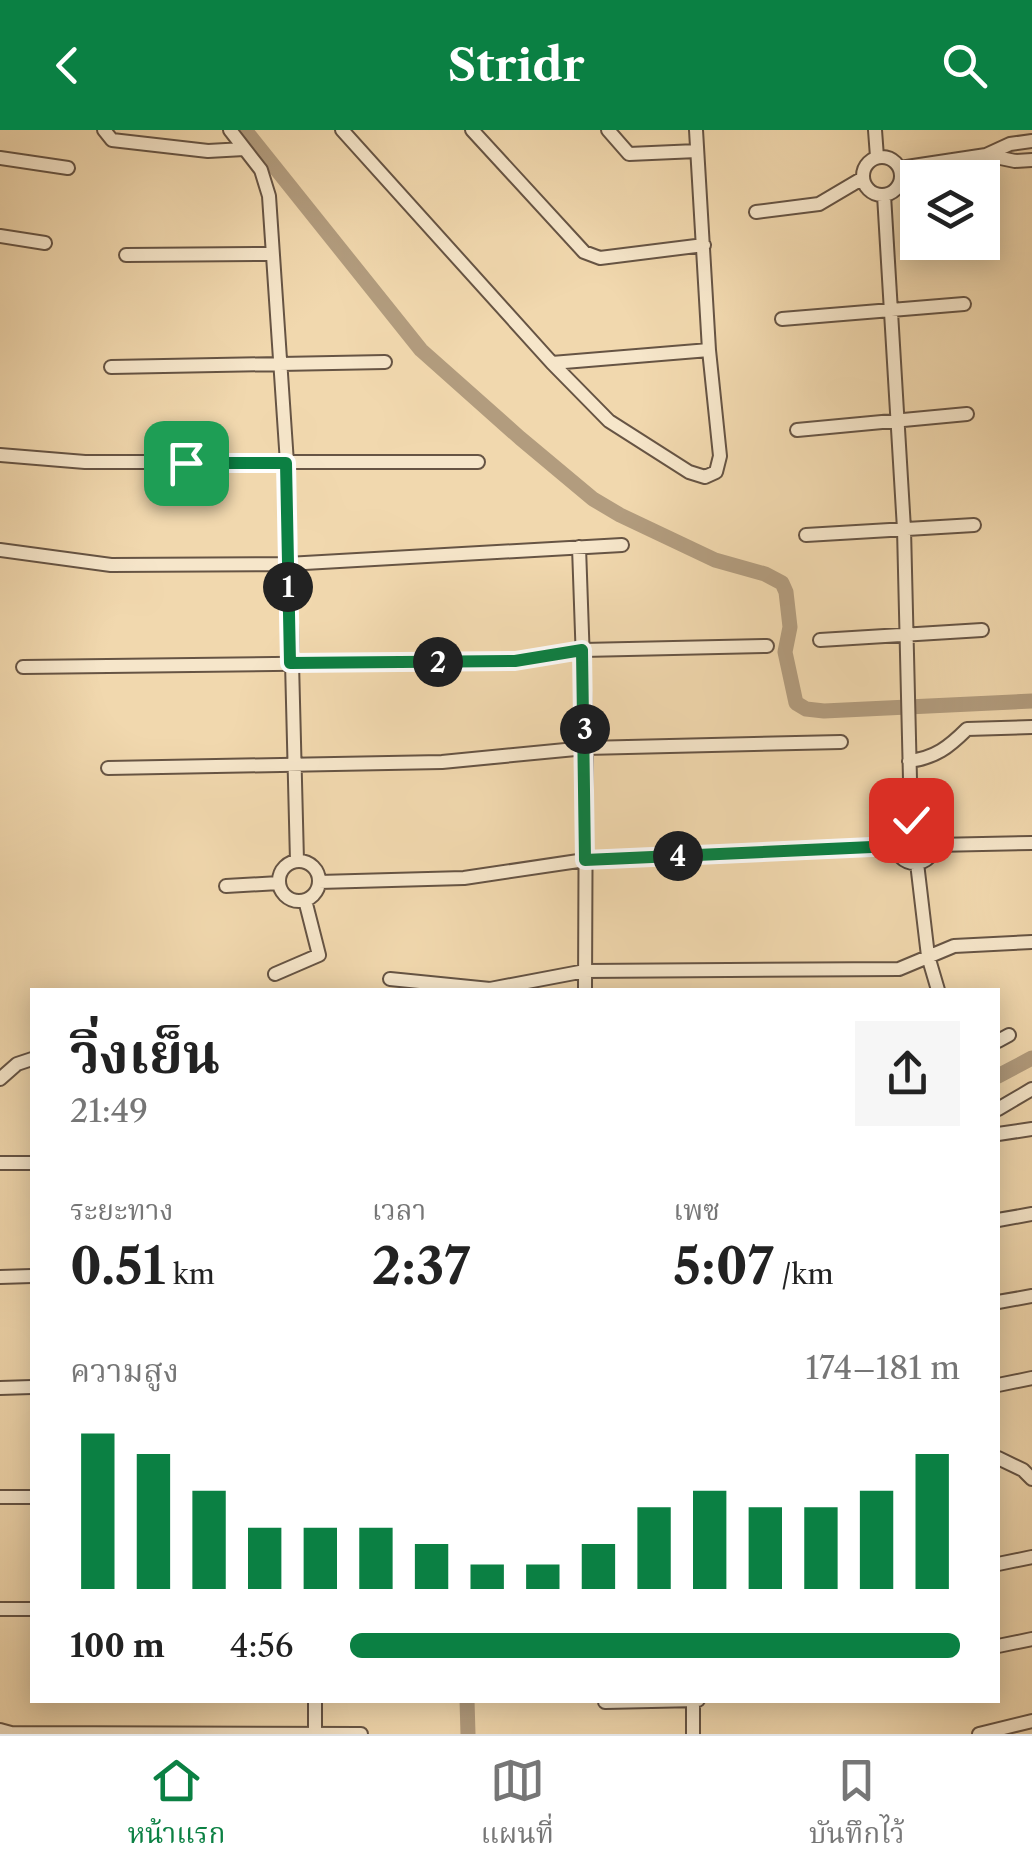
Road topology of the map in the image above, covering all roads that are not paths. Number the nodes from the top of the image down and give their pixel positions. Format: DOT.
graph roads {
  1 [pos="104,130"];
  2 [pos="230,130"];
  3 [pos="342,130"];
  4 [pos="472,130"];
  5 [pos="608,130"];
  6 [pos="696,130"];
  7 [pos="875,130"];
  8 [pos="1032,141"];
  9 [pos="244,149"];
  10 [pos="697,151"];
  11 [pos="986,155"];
  12 [pos="877,156"];
  13 [pos="0,158"];
  14 [pos="953,160"];
  15 [pos="1032,160"];
  16 [pos="68,168"];
  17 [pos="900,168"];
  18 [pos="864,178"];
  19 [pos="900,182"];
  20 [pos="884,196"];
  21 [pos="756,212"];
  22 [pos="0,236"];
  23 [pos="45,243"];
  24 [pos="704,245"];
  25 [pos="271,254"];
  26 [pos="126,255"];
  27 [pos="964,304"];
  28 [pos="891,311"];
  29 [pos="782,319"];
  30 [pos="709,350"];
  31 [pos="385,362"];
  32 [pos="552,363"];
  33 [pos="281,365"];
  34 [pos="111,367"];
  35 [pos="967,414"];
  36 [pos="898,421"];
  37 [pos="797,430"];
  38 [pos="0,455"];
  39 [pos="478,462"];
  40 [pos="286,463"];
  41 [pos="974,525"];
  42 [pos="904,529"];
  43 [pos="806,535"];
  44 [pos="622,545"];
  45 [pos="580,547"];
  46 [pos="0,550"];
  47 [pos="287,564"];
  48 [pos="982,630"];
  49 [pos="906,636"];
  50 [pos="820,640"];
  51 [pos="767,646"];
  52 [pos="582,650"];
  53 [pos="290,663"];
  54 [pos="23,668"];
  55 [pos="1032,727"];
  56 [pos="841,742"];
  57 [pos="586,748"];
  58 [pos="910,760"];
  59 [pos="292,767"];
  60 [pos="108,768"];
  61 [pos="911,820"];
  62 [pos="1032,843"];
  63 [pos="935,845"];
  64 [pos="894,846"];
  65 [pos="585,860"];
  66 [pos="297,861"];
  67 [pos="917,864"];
  68 [pos="319,882"];
  69 [pos="278,883"];
  70 [pos="226,886"];
  71 [pos="305,900"];
  72 [pos="1032,942"];
  73 [pos="928,956"];
  74 [pos="585,971"];
  75 [pos="275,974"];
  76 [pos="390,979"];
  77 [pos="480,988"];
  78 [pos="495,988"];
  79 [pos="585,988"];
  80 [pos="937,988"];
  81 [pos="30,1060"];
  82 [pos="0,1078"];
  83 [pos="1032,1089"];
  84 [pos="1000,1108"];
  85 [pos="1032,1129"];
  86 [pos="1000,1134"];
  87 [pos="30,1162"];
  88 [pos="0,1163"];
  89 [pos="1032,1214"];
  90 [pos="1000,1220"];
  91 [pos="30,1276"];
  92 [pos="0,1277"];
  93 [pos="1032,1296"];
  94 [pos="1000,1302"];
  95 [pos="1032,1378"];
  96 [pos="1000,1385"];
  97 [pos="30,1387"];
  98 [pos="0,1388"];
  99 [pos="1000,1459"];
  100 [pos="1029,1473"];
  101 [pos="30,1496"];
  102 [pos="0,1497"];
  103 [pos="1032,1557"];
  104 [pos="1000,1564"];
  105 [pos="30,1608"];
  106 [pos="0,1609"];
  107 [pos="1032,1639"];
  108 [pos="1000,1646"];
  109 [pos="316,1703"];
  110 [pos="695,1703"];
  111 [pos="1032,1721"];
  112 [pos="0,1730"];
  113 [pos="315,1732"];
  114 [pos="361,1734"];
  115 [pos="693,1734"];
  116 [pos="979,1734"];
  1 -- 9 [label="street"];
  2 -- 9 [label="street"];
  3 -- 32 [label="street"];
  4 -- 24 [label="street"];
  5 -- 10 [label="street"];
  6 -- 10 [label="street"];
  7 -- 12 [label="street"];
  8 -- 11 [label="street"];
  9 -- 25 [label="street"];
  10 -- 24 [label="street"];
  11 -- 14 [label="street"];
  11 -- 15 [label="street"];
  12 -- 17 [label="street"];
  12 -- 18 [label="street"];
  13 -- 16 [label="street"];
  18 -- 20 [label="street"];
  18 -- 21 [label="street"];
  19 -- 20 [label="street"];
  20 -- 28 [label="street"];
  22 -- 23 [label="street"];
  24 -- 30 [label="street"];
  25 -- 26 [label="street"];
  25 -- 33 [label="street"];
  27 -- 28 [label="street"];
  28 -- 29 [label="street"];
  28 -- 36 [label="street"];
  30 -- 32 [label="street"];
  30 -- 32 [label="street"];
  31 -- 33 [label="street"];
  33 -- 34 [label="street"];
  33 -- 40 [label="street"];
  35 -- 36 [label="street"];
  36 -- 37 [label="street"];
  36 -- 42 [label="street"];
  38 -- 40 [label="street"];
  39 -- 40 [label="street"];
  40 -- 47 [label="street"];
  41 -- 42 [label="street"];
  42 -- 43 [label="street"];
  42 -- 49 [label="street"];
  44 -- 45 [label="street"];
  45 -- 47 [label="street"];
  45 -- 52 [label="street"];
  46 -- 47 [label="street"];
  47 -- 53 [label="street"];
  48 -- 49 [label="street"];
  49 -- 50 [label="street"];
  49 -- 58 [label="street"];
  51 -- 52 [label="street"];
  52 -- 53 [label="street"];
  52 -- 57 [label="street"];
  53 -- 54 [label="street"];
  53 -- 59 [label="street"];
  55 -- 58 [label="street"];
  56 -- 57 [label="street"];
  57 -- 59 [label="street"];
  57 -- 65 [label="street"];
  58 -- 61 [label="street"];
  59 -- 60 [label="street"];
  59 -- 66 [label="street"];
  61 -- 63 [label="street"];
  61 -- 64 [label="street"];
  62 -- 63 [label="street"];
  63 -- 67 [label="street"];
  64 -- 65 [label="street"];
  64 -- 67 [label="street"];
  65 -- 68 [label="street"];
  65 -- 74 [label="street"];
  66 -- 68 [label="street"];
  66 -- 69 [label="street"];
  67 -- 73 [label="street"];
  68 -- 71 [label="street"];
  69 -- 70 [label="street"];
  69 -- 71 [label="street"];
  71 -- 75 [label="street"];
  72 -- 73 [label="street"];
  73 -- 74 [label="street"];
  73 -- 80 [label="street"];
  74 -- 78 [label="street"];
  74 -- 79 [label="street"];
  76 -- 77 [label="street"];
  81 -- 82 [label="street"];
  83 -- 84 [label="street"];
  85 -- 86 [label="street"];
  87 -- 88 [label="street"];
  89 -- 90 [label="street"];
  91 -- 92 [label="street"];
  93 -- 94 [label="street"];
  95 -- 96 [label="street"];
  97 -- 98 [label="street"];
  99 -- 100 [label="street"];
  101 -- 102 [label="street"];
  103 -- 104 [label="street"];
  105 -- 106 [label="street"];
  107 -- 108 [label="street"];
  109 -- 113 [label="street"];
  110 -- 115 [label="street"];
  111 -- 116 [label="street"];
  112 -- 113 [label="street"];
  113 -- 114 [label="street"];
}
